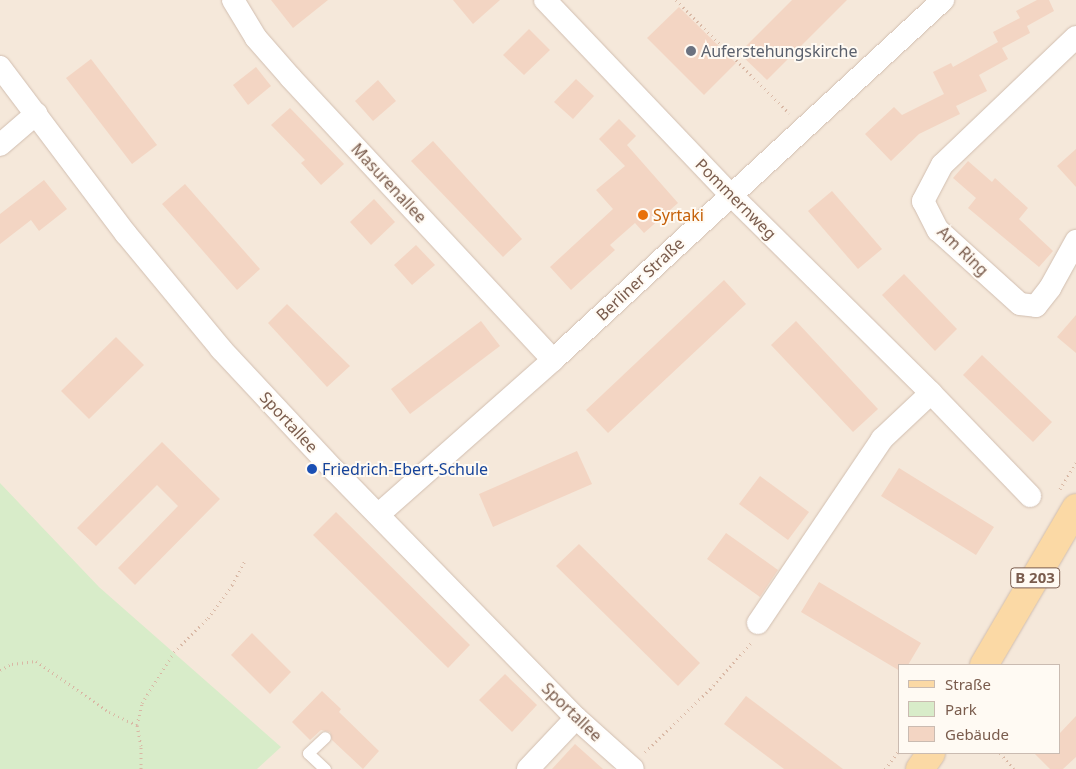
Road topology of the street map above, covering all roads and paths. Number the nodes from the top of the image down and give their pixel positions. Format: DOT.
graph roads {
  1 [pos="233,0"];
  2 [pos="545,0"];
  3 [pos="676,0"];
  4 [pos="943,0"];
  5 [pos="1076,37"];
  6 [pos="0,67"];
  7 [pos="36,114"];
  8 [pos="804,128"];
  9 [pos="0,144"];
  10 [pos="730,195"];
  11 [pos="1076,241"];
  12 [pos="553,360"];
  13 [pos="931,393"];
  14 [pos="1030,496"];
  15 [pos="1076,508"];
  16 [pos="379,514"];
  17 [pos="245,561"];
  18 [pos="758,623"];
  19 [pos="985,664"];
  20 [pos="0,670"];
  21 [pos="576,718"];
  22 [pos="137,725"];
  23 [pos="325,737"];
  24 [pos="898,752"];
  25 [pos="930,754"];
  26 [pos="1001,754"];
  27 [pos="632,767"];
  28 [pos="141,769"];
  29 [pos="325,769"];
  30 [pos="528,769"];
  31 [pos="885,769"];
  32 [pos="920,769"];
  33 [pos="1014,769"];
  1 -- 12 [label="street, Masurenallee"];
  2 -- 10 [label="street, Pommernweg"];
  3 -- 8 [label="path"];
  4 -- 8 [label="street, Berliner Straße"];
  5 -- 11 [label="street, Am Ring"];
  6 -- 7 [label="street, Sportallee"];
  7 -- 9 [label="street"];
  7 -- 16 [label="street, Sportallee"];
  8 -- 10 [label="street, Berliner Straße"];
  10 -- 12 [label="street, Berliner Straße"];
  10 -- 13 [label="street, Pommernweg"];
  12 -- 16 [label="street, Berliner Straße"];
  13 -- 14 [label="street, Pommernweg"];
  13 -- 18 [label="street"];
  15 -- 19 [label="main road, B 203"];
  16 -- 21 [label="street, Sportallee"];
  17 -- 22 [label="path"];
  18 -- 27 [label="path"];
  20 -- 22 [label="path"];
  21 -- 27 [label="street, Sportallee"];
  21 -- 30 [label="street"];
  22 -- 28 [label="path"];
  23 -- 29 [label="lane"];
  24 -- 31 [label="path"];
  25 -- 32 [label="main road"];
  26 -- 33 [label="path"];
}
